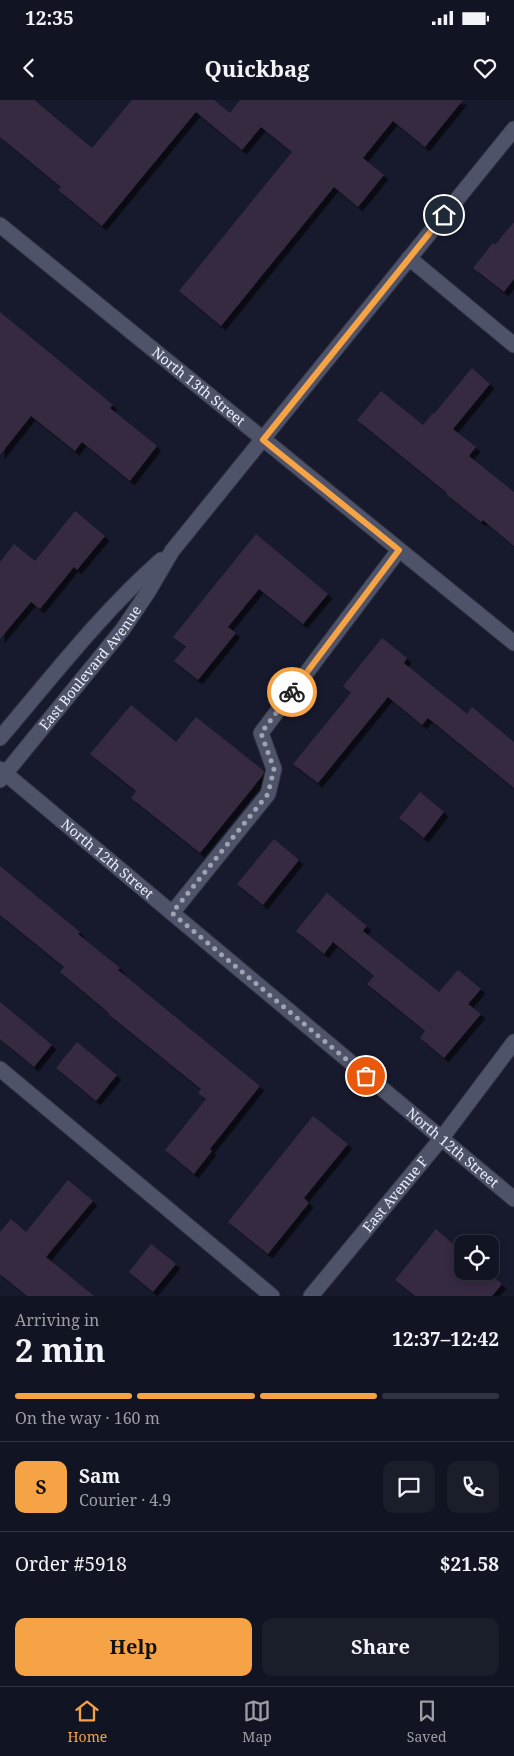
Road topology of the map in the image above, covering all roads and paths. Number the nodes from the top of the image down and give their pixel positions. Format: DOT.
graph roads {
  1 [pos="514,129"];
  2 [pos="0,225"];
  3 [pos="409,258"];
  4 [pos="514,345"];
  5 [pos="263,440"];
  6 [pos="399,550"];
  7 [pos="172,551"];
  8 [pos="514,643"];
  9 [pos="0,738"];
  10 [pos="2,774"];
  11 [pos="172,913"];
  12 [pos="514,1042"];
  13 [pos="0,1069"];
  14 [pos="441,1140"];
  15 [pos="514,1199"];
  16 [pos="272,1296"];
  17 [pos="310,1296"];
  1 -- 3 [label="street, East Boulevard Avenue"];
  2 -- 5 [label="street, North 13th Street"];
  3 -- 4 [label="street"];
  3 -- 5 [label="street, East Boulevard Avenue"];
  5 -- 6 [label="street, North 13th Street"];
  5 -- 7 [label="street, East Boulevard Avenue"];
  6 -- 8 [label="street, North 13th Street"];
  6 -- 11 [label="street"];
  7 -- 9 [label="street, East Boulevard Avenue"];
  7 -- 10 [label="street, East Boulevard Avenue"];
  10 -- 11 [label="street, North 12th Street"];
  11 -- 14 [label="street, North 12th Street"];
  12 -- 14 [label="street, East Avenue F"];
  13 -- 16 [label="street"];
  14 -- 15 [label="street, North 12th Street"];
  14 -- 17 [label="street, East Avenue F"];
}
